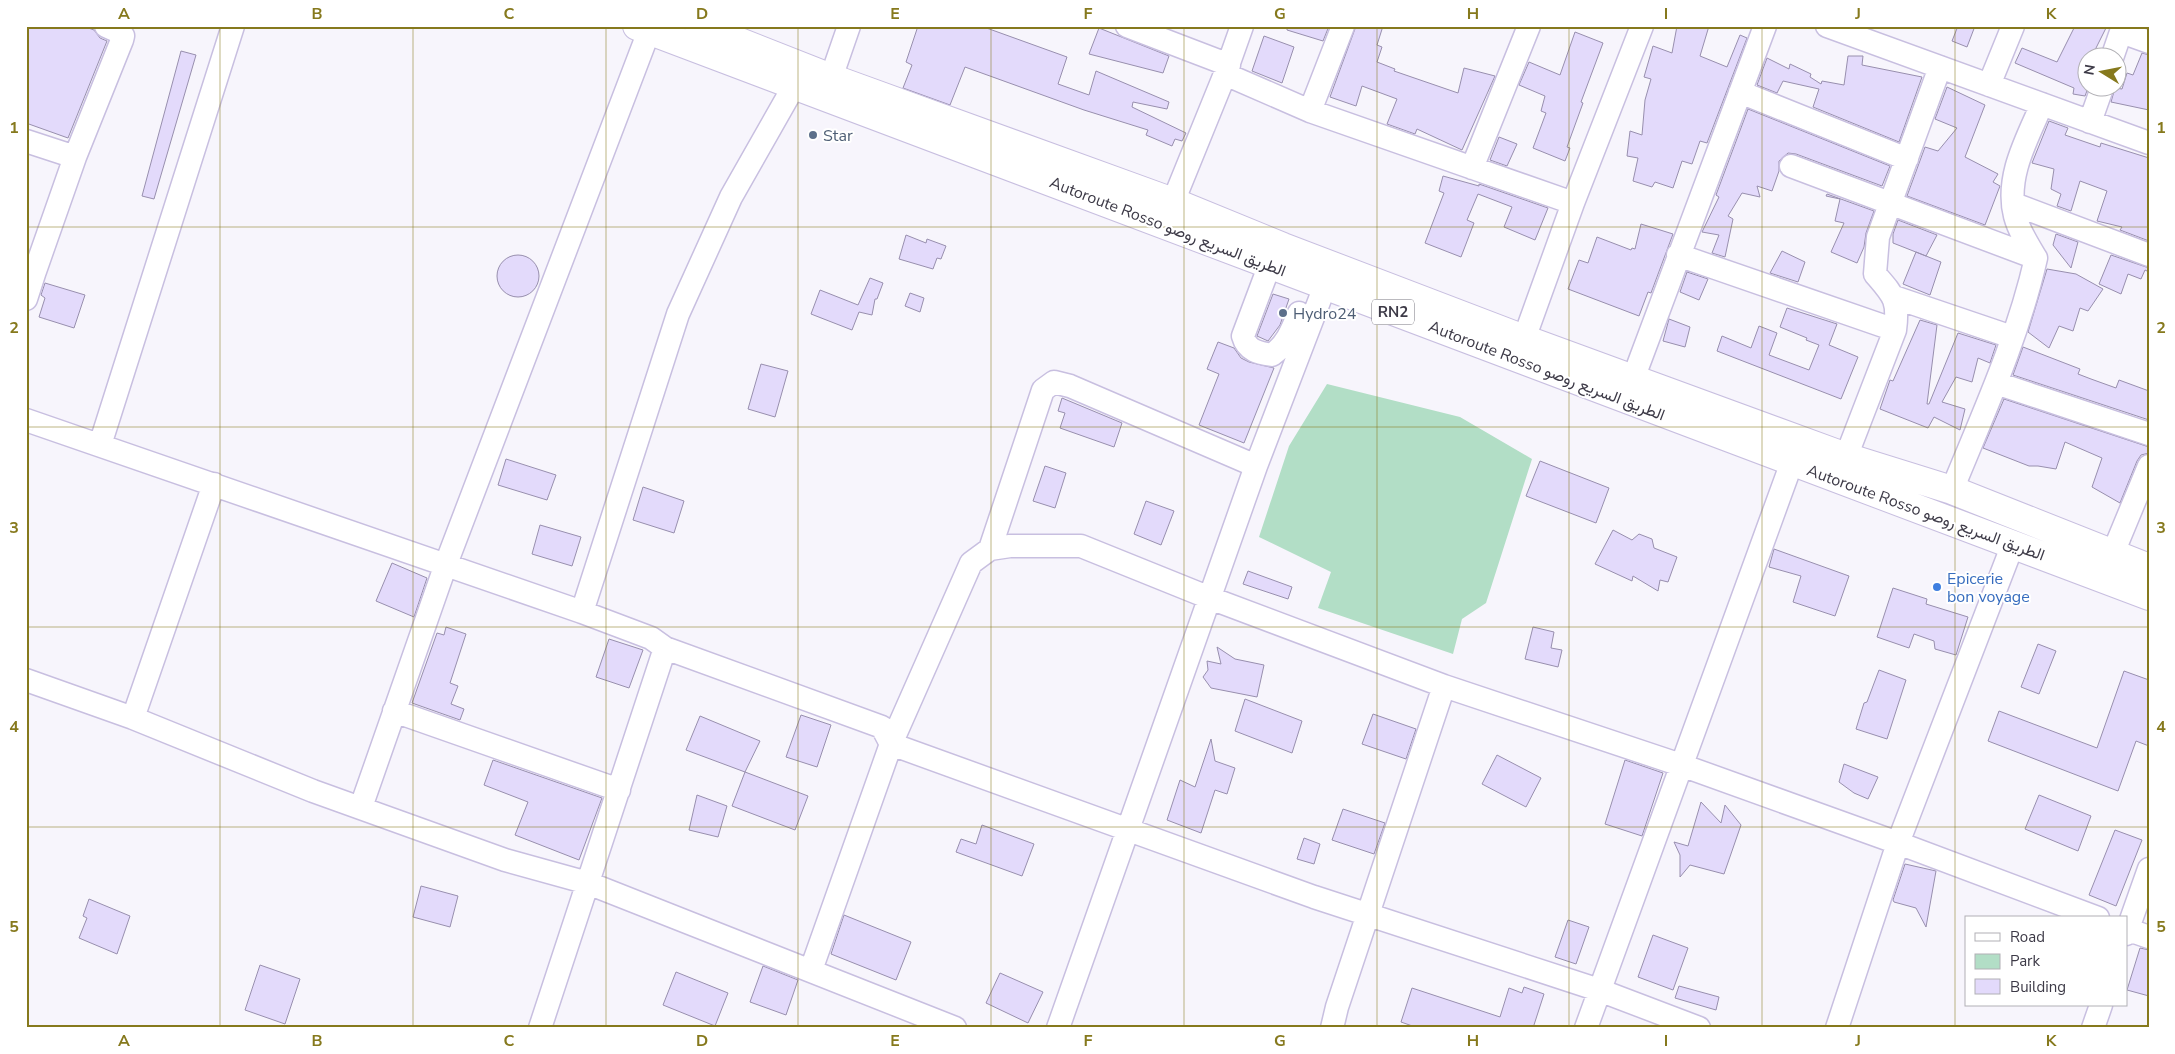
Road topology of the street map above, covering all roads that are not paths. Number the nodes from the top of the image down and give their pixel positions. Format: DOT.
graph roads {
  1 [pos="106,26"];
  2 [pos="233,26"];
  3 [pos="849,26"];
  4 [pos="1242,26"];
  5 [pos="1343,26"];
  6 [pos="1528,26"];
  7 [pos="1642,26"];
  8 [pos="1765,26"];
  9 [pos="1827,26"];
  10 [pos="2013,26"];
  11 [pos="1132,27"];
  12 [pos="643,28"];
  13 [pos="714,29"];
  14 [pos="2122,29"];
  15 [pos="2149,42"];
  16 [pos="2115,48"];
  17 [pos="1940,67"];
  18 [pos="1227,69"];
  19 [pos="832,78"];
  20 [pos="1989,85"];
  21 [pos="794,86"];
  22 [pos="1740,92"];
  23 [pos="2098,98"];
  24 [pos="2042,104"];
  25 [pos="1310,111"];
  26 [pos="2090,122"];
  27 [pos="26,141"];
  28 [pos="2149,143"];
  29 [pos="75,157"];
  30 [pos="1907,159"];
  31 [pos="1791,166"];
  32 [pos="1472,168"];
  33 [pos="1173,202"];
  34 [pos="1573,203"];
  35 [pos="1891,203"];
  36 [pos="2014,204"];
  37 [pos="1678,255"];
  38 [pos="2149,255"];
  39 [pos="2036,258"];
  40 [pos="1270,264"];
  41 [pos="31,269"];
  42 [pos="1318,282"];
  43 [pos="1894,297"];
  44 [pos="26,299"];
  45 [pos="1895,330"];
  46 [pos="2012,337"];
  47 [pos="1524,338"];
  48 [pos="1633,378"];
  49 [pos="1996,383"];
  50 [pos="26,420"];
  51 [pos="2149,434"];
  52 [pos="100,445"];
  53 [pos="1846,457"];
  54 [pos="1792,462"];
  55 [pos="1256,466"];
  56 [pos="2149,466"];
  57 [pos="214,484"];
  58 [pos="1952,490"];
  59 [pos="1982,502"];
  60 [pos="1969,528"];
  61 [pos="2013,544"];
  62 [pos="990,549"];
  63 [pos="2113,553"];
  64 [pos="446,564"];
  65 [pos="2149,568"];
  66 [pos="2149,596"];
  67 [pos="1210,598"];
  68 [pos="582,612"];
  69 [pos="666,648"];
  70 [pos="26,680"];
  71 [pos="1444,686"];
  72 [pos="394,711"];
  73 [pos="133,718"];
  74 [pos="891,744"];
  75 [pos="1681,765"];
  76 [pos="619,790"];
  77 [pos="361,807"];
  78 [pos="1128,830"];
  79 [pos="1898,843"];
  80 [pos="2149,869"];
  81 [pos="588,883"];
  82 [pos="1368,915"];
  83 [pos="2093,916"];
  84 [pos="2132,932"];
  85 [pos="811,970"];
  86 [pos="1600,990"];
  87 [pos="2101,1006"];
  88 [pos="540,1028"];
  89 [pos="955,1028"];
  90 [pos="1058,1028"];
  91 [pos="1332,1028"];
  92 [pos="1586,1028"];
  93 [pos="1699,1028"];
  94 [pos="1837,1028"];
  95 [pos="2093,1028"];
  1 -- 29 [label="street"];
  2 -- 52 [label="street"];
  3 -- 19 [label="street"];
  4 -- 18 [label="street"];
  5 -- 25 [label="street"];
  6 -- 32 [label="street"];
  7 -- 34 [label="street"];
  8 -- 22 [label="street"];
  9 -- 17 [label="street"];
  10 -- 20 [label="street"];
  11 -- 18 [label="street"];
  12 -- 21 [label="highway, Autoroute Rosso الطريق السريع روصو / RN2"];
  12 -- 64 [label="street"];
  13 -- 19 [label="highway, Autoroute Rosso الطريق السريع روصو / RN2"];
  14 -- 15 [label="street"];
  14 -- 16 [label="street"];
  17 -- 20 [label="street"];
  17 -- 30 [label="street"];
  18 -- 25 [label="street"];
  18 -- 33 [label="street"];
  19 -- 33 [label="highway, Autoroute Rosso الطريق السريع روصو / RN2"];
  20 -- 24 [label="street"];
  21 -- 40 [label="highway, Autoroute Rosso الطريق السريع روصو / RN2"];
  21 -- 68 [label="street"];
  22 -- 30 [label="street"];
  22 -- 37 [label="street"];
  23 -- 26 [label="street"];
  24 -- 26 [label="street"];
  24 -- 36 [label="street"];
  25 -- 32 [label="street"];
  26 -- 28 [label="street"];
  27 -- 29 [label="street"];
  29 -- 41 [label="street"];
  30 -- 35 [label="street"];
  31 -- 35 [label="street"];
  32 -- 34 [label="street"];
  33 -- 47 [label="highway, Autoroute Rosso الطريق السريع روصو / RN2"];
  34 -- 47 [label="street"];
  35 -- 39 [label="street"];
  35 -- 43 [label="street"];
  36 -- 38 [label="street"];
  36 -- 39 [label="street"];
  37 -- 45 [label="street"];
  37 -- 48 [label="street"];
  39 -- 46 [label="street"];
  40 -- 42 [label="highway, Autoroute Rosso الطريق السريع روصو / RN2"];
  40 -- 42 [label="street"];
  41 -- 44 [label="street"];
  42 -- 54 [label="highway, Autoroute Rosso الطريق السريع روصو / RN2"];
  42 -- 55 [label="street"];
  43 -- 45 [label="street"];
  43 -- 46 [label="street"];
  45 -- 53 [label="street"];
  46 -- 49 [label="street"];
  47 -- 48 [label="highway, Autoroute Rosso الطريق السريع روصو / RN2"];
  48 -- 53 [label="highway, Autoroute Rosso الطريق السريع روصو / RN2"];
  49 -- 51 [label="street"];
  49 -- 58 [label="street"];
  50 -- 52 [label="street"];
  52 -- 57 [label="street"];
  53 -- 58 [label="highway, Autoroute Rosso الطريق السريع روصو / RN2"];
  54 -- 60 [label="highway, Autoroute Rosso الطريق السريع روصو / RN2"];
  54 -- 75 [label="street"];
  55 -- 62 [label="street"];
  55 -- 67 [label="street"];
  56 -- 63 [label="street"];
  57 -- 64 [label="street"];
  57 -- 73 [label="street"];
  58 -- 59 [label="highway, Autoroute Rosso الطريق السريع روصو / RN2"];
  59 -- 60 [label="highway"];
  59 -- 63 [label="highway, Autoroute Rosso الطريق السريع روصو / RN2"];
  60 -- 61 [label="highway, Autoroute Rosso الطريق السريع روصو / RN2"];
  61 -- 66 [label="highway, Autoroute Rosso الطريق السريع روصو / RN2"];
  61 -- 79 [label="street"];
  62 -- 67 [label="street"];
  62 -- 74 [label="street"];
  63 -- 65 [label="highway, Autoroute Rosso الطريق السريع روصو / RN2"];
  64 -- 68 [label="street"];
  64 -- 72 [label="street"];
  67 -- 71 [label="street"];
  67 -- 78 [label="street"];
  68 -- 69 [label="street"];
  69 -- 74 [label="street"];
  69 -- 76 [label="street"];
  70 -- 73 [label="street"];
  71 -- 75 [label="street"];
  71 -- 82 [label="street"];
  72 -- 76 [label="street"];
  72 -- 77 [label="street"];
  73 -- 77 [label="street"];
  74 -- 78 [label="street"];
  74 -- 85 [label="street"];
  75 -- 79 [label="street"];
  75 -- 86 [label="street"];
  76 -- 81 [label="street"];
  77 -- 81 [label="street"];
  78 -- 82 [label="street"];
  78 -- 90 [label="street"];
  79 -- 83 [label="street"];
  79 -- 94 [label="street"];
  80 -- 84 [label="street"];
  81 -- 85 [label="street"];
  81 -- 88 [label="street"];
  82 -- 86 [label="street"];
  82 -- 91 [label="street"];
  85 -- 89 [label="street"];
  86 -- 92 [label="street"];
  86 -- 93 [label="street"];
  87 -- 95 [label="street"];
}
